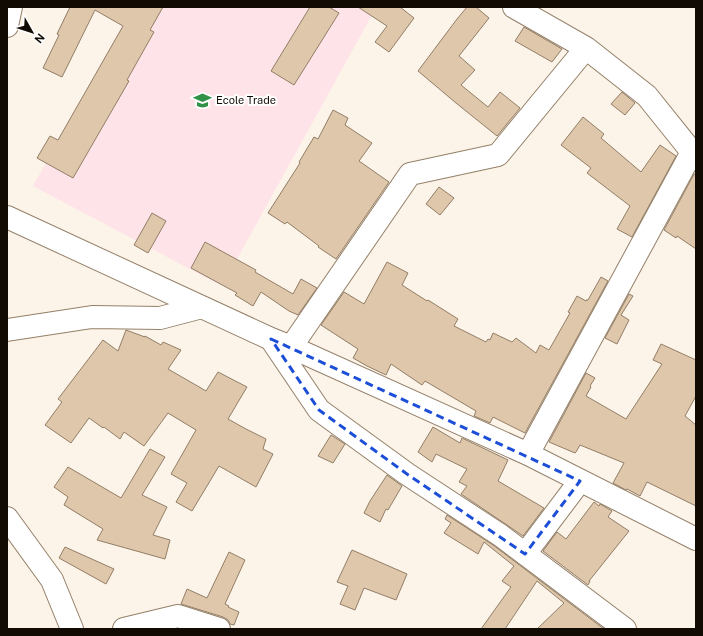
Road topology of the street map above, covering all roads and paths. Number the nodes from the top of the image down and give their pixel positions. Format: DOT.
graph roads {
  1 [pos="11,7"];
  2 [pos="514,7"];
  3 [pos="7,26"];
  4 [pos="586,48"];
  5 [pos="694,154"];
  6 [pos="7,217"];
  7 [pos="202,307"];
  8 [pos="7,330"];
  9 [pos="271,339"];
  10 [pos="291,347"];
  11 [pos="528,454"];
  12 [pos="580,481"];
  13 [pos="7,518"];
  14 [pos="696,540"];
  15 [pos="525,554"];
  16 [pos="127,628"];
  17 [pos="72,629"];
  18 [pos="219,629"];
  19 [pos="625,629"];
  1 -- 3 [label="street"];
  2 -- 4 [label="street"];
  4 -- 5 [label="street"];
  4 -- 10 [label="street"];
  5 -- 11 [label="street"];
  6 -- 7 [label="street"];
  7 -- 8 [label="street"];
  7 -- 9 [label="street"];
  9 -- 10 [label="street"];
  9 -- 15 [label="street"];
  10 -- 11 [label="street"];
  11 -- 12 [label="street"];
  12 -- 14 [label="street"];
  12 -- 15 [label="street"];
  13 -- 17 [label="street"];
  15 -- 19 [label="street"];
  16 -- 18 [label="street"];
}
